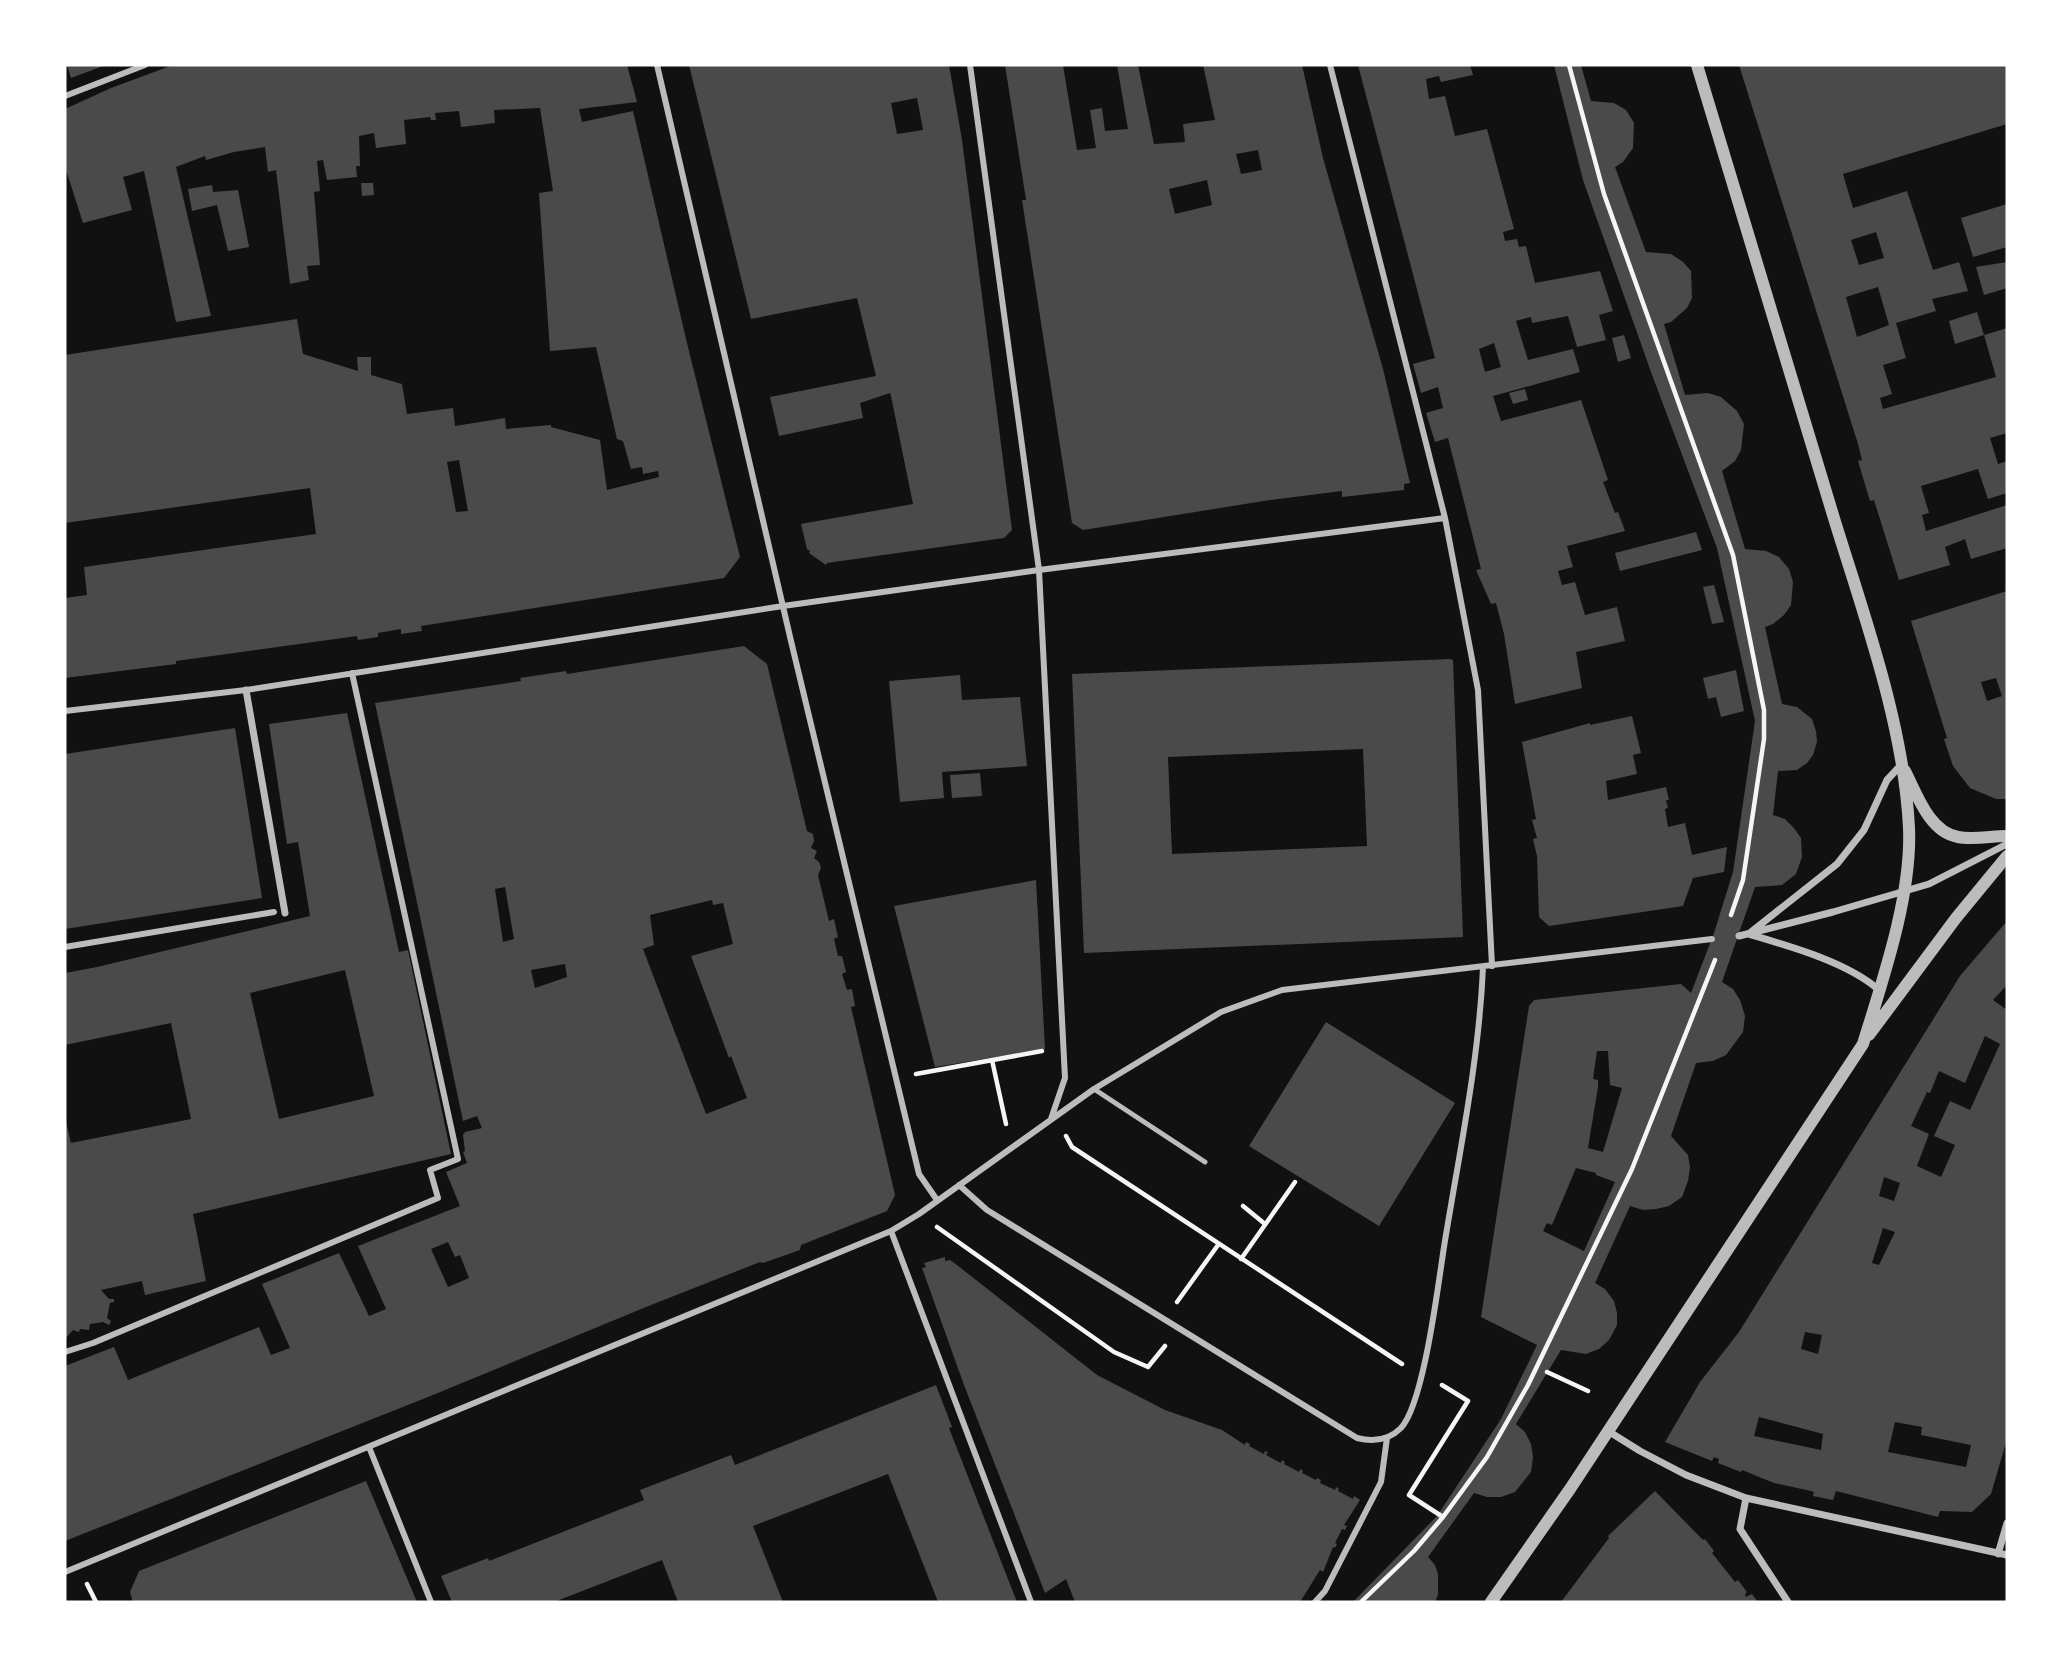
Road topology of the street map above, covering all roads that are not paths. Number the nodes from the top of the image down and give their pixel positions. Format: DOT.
graph roads {
  1 [pos="145,65"];
  2 [pos="657,65"];
  3 [pos="970,65"];
  4 [pos="1331,65"];
  5 [pos="1697,65"];
  6 [pos="65,96"];
  7 [pos="1445,518"];
  8 [pos="1040,570"];
  9 [pos="783,606"];
  10 [pos="352,673"];
  11 [pos="246,690"];
  12 [pos="65,711"];
  13 [pos="1902,765"];
  14 [pos="2007,836"];
  15 [pos="2007,844"];
  16 [pos="2007,856"];
  17 [pos="1903,892"];
  18 [pos="274,912"];
  19 [pos="285,913"];
  20 [pos="1743,935"];
  21 [pos="1712,939"];
  22 [pos="65,947"];
  23 [pos="1492,966"];
  24 [pos="1483,967"];
  25 [pos="1879,990"];
  26 [pos="1863,1044"];
  27 [pos="1094,1089"];
  28 [pos="1053,1118"];
  29 [pos="1205,1161"];
  30 [pos="959,1185"];
  31 [pos="937,1200"];
  32 [pos="891,1231"];
  33 [pos="65,1352"];
  34 [pos="1608,1431"];
  35 [pos="1387,1438"];
  36 [pos="369,1447"];
  37 [pos="1746,1498"];
  38 [pos="2007,1523"];
  39 [pos="1998,1554"];
  40 [pos="2007,1555"];
  41 [pos="65,1572"];
  42 [pos="431,1602"];
  43 [pos="1031,1602"];
  44 [pos="1315,1602"];
  45 [pos="1491,1602"];
  46 [pos="1788,1602"];
  1 -- 6 [label="street"];
  2 -- 9 [label="street"];
  3 -- 8 [label="street"];
  4 -- 7 [label="street"];
  5 -- 13 [label="street"];
  7 -- 8 [label="street"];
  7 -- 23 [label="street"];
  8 -- 9 [label="street"];
  8 -- 28 [label="street"];
  9 -- 10 [label="street"];
  9 -- 31 [label="street"];
  10 -- 11 [label="street"];
  10 -- 33 [label="street"];
  11 -- 12 [label="street"];
  11 -- 19 [label="street"];
  13 -- 14 [label="street"];
  13 -- 17 [label="street"];
  13 -- 20 [label="street"];
  15 -- 17 [label="street"];
  16 -- 26 [label="street"];
  17 -- 20 [label="street"];
  17 -- 25 [label="street"];
  18 -- 22 [label="street"];
  20 -- 25 [label="street"];
  21 -- 23 [label="street"];
  23 -- 24 [label="street"];
  24 -- 27 [label="street"];
  24 -- 35 [label="street"];
  25 -- 26 [label="street"];
  26 -- 34 [label="street"];
  27 -- 28 [label="street"];
  27 -- 29 [label="lane"];
  28 -- 30 [label="street"];
  30 -- 31 [label="street"];
  30 -- 35 [label="street"];
  31 -- 32 [label="street"];
  32 -- 36 [label="street"];
  32 -- 43 [label="street"];
  34 -- 37 [label="street"];
  34 -- 45 [label="street"];
  35 -- 44 [label="street"];
  36 -- 41 [label="street"];
  36 -- 42 [label="street"];
  37 -- 39 [label="street"];
  37 -- 46 [label="street"];
  38 -- 39 [label="street"];
  39 -- 40 [label="street"];
}
